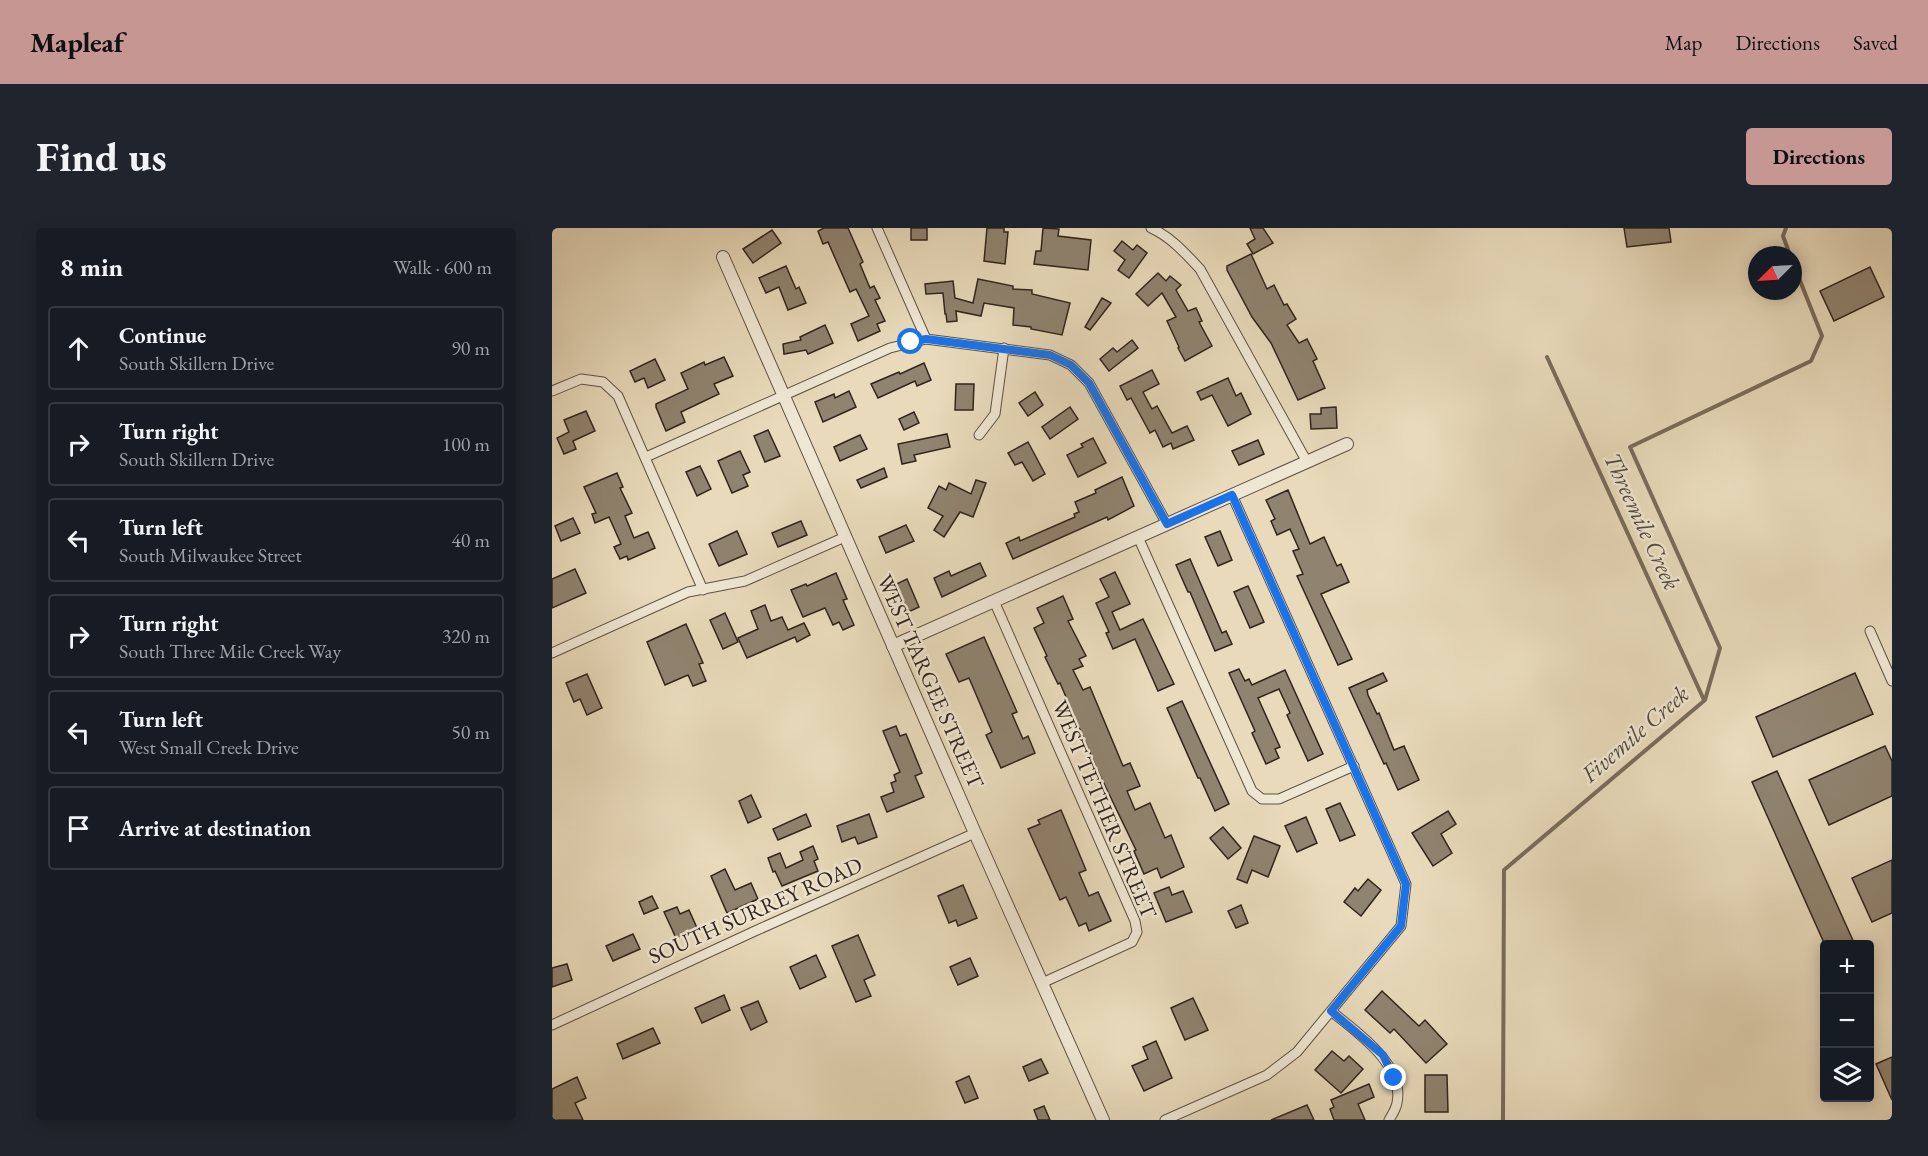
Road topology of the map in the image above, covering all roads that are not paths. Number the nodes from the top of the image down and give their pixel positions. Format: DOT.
graph roads {
  1 [pos="877,228"];
  2 [pos="1151,228"];
  3 [pos="723,257"];
  4 [pos="926,339"];
  5 [pos="1004,348"];
  6 [pos="552,391"];
  7 [pos="782,395"];
  8 [pos="979,435"];
  9 [pos="1347,444"];
  10 [pos="645,457"];
  11 [pos="1307,462"];
  12 [pos="1232,495"];
  13 [pos="1167,524"];
  14 [pos="845,537"];
  15 [pos="1138,537"];
  16 [pos="702,590"];
  17 [pos="994,601"];
  18 [pos="1870,631"];
  19 [pos="893,646"];
  20 [pos="552,653"];
  21 [pos="1892,681"];
  22 [pos="1354,766"];
  23 [pos="975,833"];
  24 [pos="1042,983"];
  25 [pos="1331,1011"];
  26 [pos="552,1025"];
  27 [pos="1103,1120"];
  28 [pos="1165,1120"];
  29 [pos="1389,1120"];
  1 -- 4 [label="street"];
  2 -- 11 [label="street"];
  3 -- 7 [label="street, WEST TARGEE STREET"];
  4 -- 5 [label="street"];
  4 -- 7 [label="street"];
  5 -- 8 [label="street"];
  5 -- 13 [label="street"];
  6 -- 10 [label="street"];
  7 -- 10 [label="street"];
  7 -- 14 [label="street, WEST TARGEE STREET"];
  9 -- 11 [label="street"];
  10 -- 16 [label="street"];
  11 -- 12 [label="street"];
  12 -- 13 [label="street"];
  12 -- 22 [label="street"];
  13 -- 15 [label="street"];
  14 -- 16 [label="street"];
  14 -- 19 [label="street, WEST TARGEE STREET"];
  15 -- 17 [label="street"];
  15 -- 22 [label="street"];
  16 -- 20 [label="street"];
  17 -- 19 [label="street"];
  17 -- 24 [label="street, WEST TETHER STREET"];
  18 -- 21 [label="street"];
  19 -- 23 [label="street, WEST TARGEE STREET"];
  22 -- 25 [label="street"];
  23 -- 24 [label="street, WEST TARGEE STREET"];
  23 -- 26 [label="street, SOUTH SURREY ROAD"];
  24 -- 27 [label="street, WEST TARGEE STREET"];
  25 -- 28 [label="street"];
  25 -- 29 [label="street"];
}
